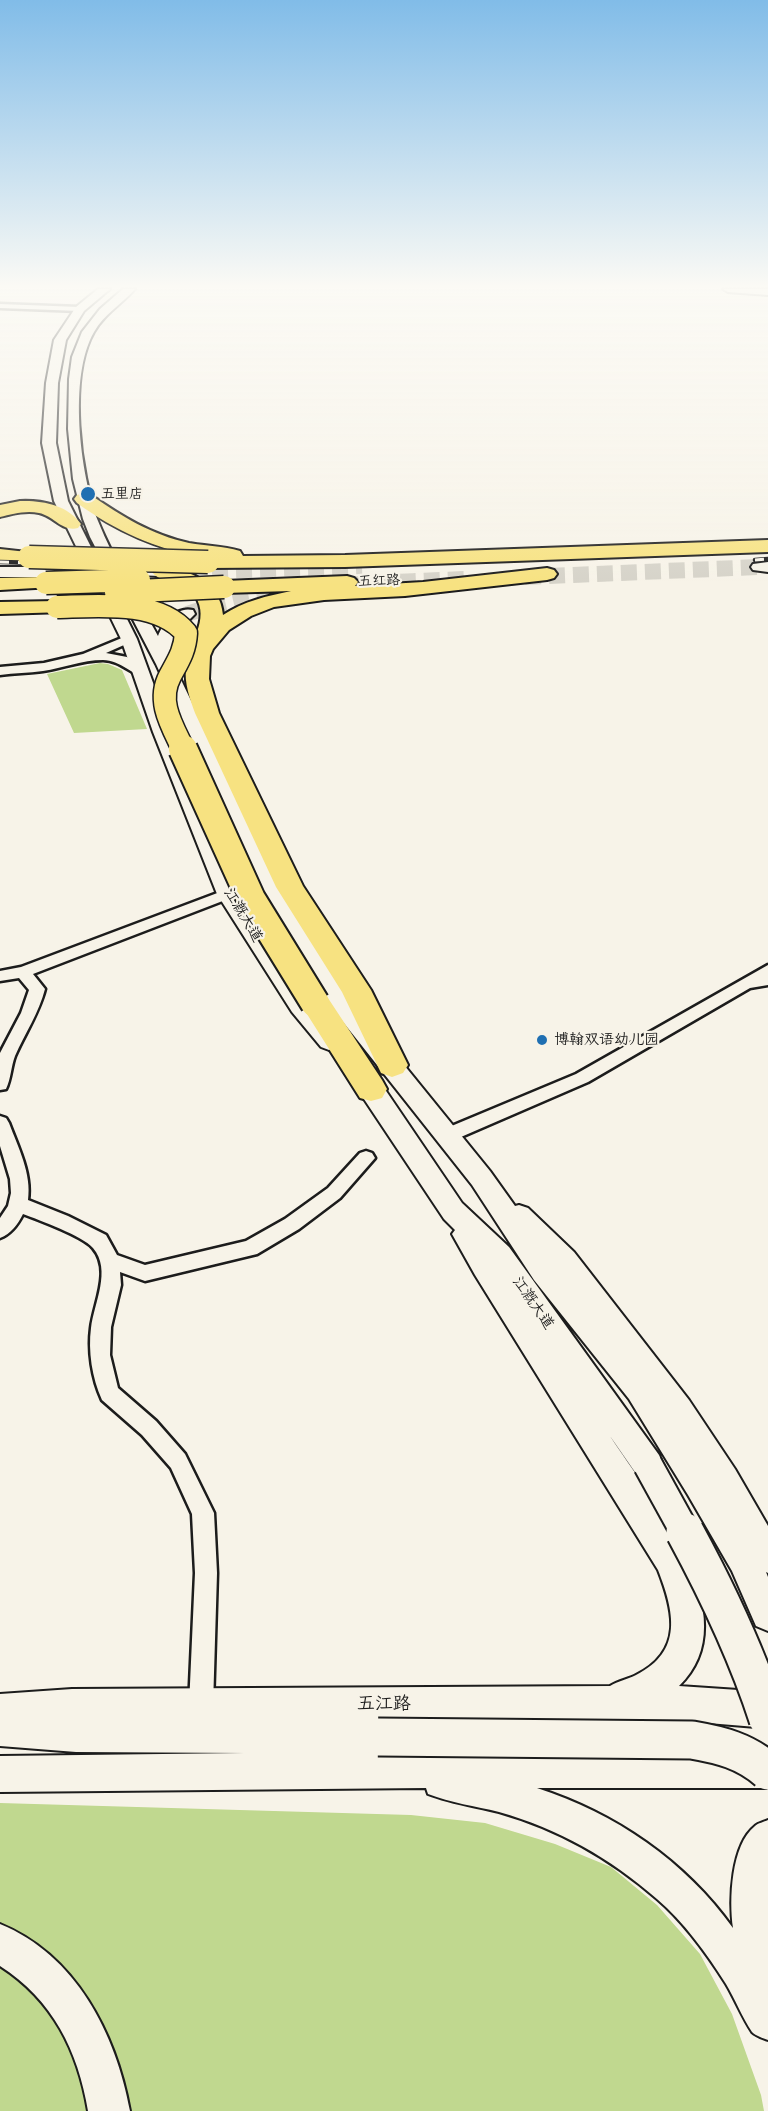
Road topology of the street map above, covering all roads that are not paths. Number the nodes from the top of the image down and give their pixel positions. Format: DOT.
graph roads {
  1 [pos="52,388"];
  2 [pos="74,388"];
  3 [pos="84,499"];
  4 [pos="0,511"];
  5 [pos="71,524"];
  6 [pos="0,555"];
  7 [pos="761,557"];
  8 [pos="345,561"];
  9 [pos="0,572"];
  10 [pos="151,572"];
  11 [pos="216,574"];
  12 [pos="547,574"];
  13 [pos="0,584"];
  14 [pos="51,595"];
  15 [pos="0,597"];
  16 [pos="0,608"];
  17 [pos="187,614"];
  18 [pos="129,639"];
  19 [pos="202,648"];
  20 [pos="87,657"];
  21 [pos="163,661"];
  22 [pos="0,671"];
  23 [pos="141,673"];
  24 [pos="228,894"];
  25 [pos="768,970"];
  26 [pos="24,972"];
  27 [pos="0,976"];
  28 [pos="768,980"];
  29 [pos="746,983"];
  30 [pos="392,1065"];
  31 [pos="0,1084"];
  32 [pos="371,1089"];
  33 [pos="0,1123"];
  34 [pos="448,1135"];
  35 [pos="366,1158"];
  36 [pos="480,1178"];
  37 [pos="20,1205"];
  38 [pos="453,1211"];
  39 [pos="0,1230"];
  40 [pos="110,1261"];
  41 [pos="768,1557"];
  42 [pos="671,1560"];
  43 [pos="768,1614"];
  44 [pos="603,1703"];
  45 [pos="201,1706"];
  46 [pos="0,1712"];
  47 [pos="766,1715"];
  48 [pos="0,1728"];
  49 [pos="379,1753"];
  50 [pos="768,1770"];
  51 [pos="0,1774"];
  52 [pos="768,1839"];
  53 [pos="0,1943"];
  54 [pos="768,1992"];
  55 [pos="768,2020"];
  56 [pos="109,2111"];
  1 -- 5 [label="main road, 江溉大道"];
  2 -- 3 [label="main road, 江溉大道"];
  3 -- 8 [label="highway"];
  3 -- 21 [label="main road, 江溉大道"];
  4 -- 5 [label="highway"];
  5 -- 18 [label="main road, 江溉大道"];
  6 -- 11 [label="highway, bridge"];
  7 -- 8 [label="highway"];
  7 -- 11 [label="highway, 五红路"];
  7 -- 12 [label="highway, 五红路"];
  8 -- 11 [label="highway"];
  9 -- 10 [label="main road"];
  10 -- 11 [label="main road"];
  10 -- 19 [label="highway"];
  11 -- 12 [label="highway, 五红路"];
  11 -- 14 [label="highway, 五红路, bridge"];
  12 -- 19 [label="highway"];
  13 -- 14 [label="highway, 五红路"];
  14 -- 15 [label="highway, 五红路"];
  14 -- 16 [label="highway"];
  14 -- 32 [label="highway, bridge"];
  17 -- 21 [label="main road"];
  18 -- 20 [label="street"];
  18 -- 23 [label="main road, 江溉大道"];
  19 -- 30 [label="highway"];
  20 -- 22 [label="street"];
  20 -- 23 [label="street"];
  21 -- 30 [label="main road, 江溉大道"];
  23 -- 24 [label="main road, 江溉大道"];
  24 -- 26 [label="street"];
  24 -- 32 [label="main road, 江溉大道"];
  25 -- 29 [label="street"];
  26 -- 27 [label="street"];
  26 -- 31 [label="street"];
  28 -- 29 [label="street"];
  29 -- 34 [label="street"];
  30 -- 34 [label="main road, 江溉大道"];
  32 -- 38 [label="main road, 江溉大道"];
  33 -- 37 [label="street"];
  34 -- 36 [label="main road, 江溉大道"];
  35 -- 40 [label="street"];
  36 -- 41 [label="main road"];
  36 -- 43 [label="main road, 江溉大道"];
  37 -- 39 [label="street"];
  37 -- 40 [label="street"];
  38 -- 42 [label="main road"];
  38 -- 47 [label="main road, 江溉大道, bridge"];
  40 -- 45 [label="street"];
  42 -- 44 [label="main road"];
  42 -- 47 [label="main road"];
  44 -- 45 [label="main road, 五江路"];
  44 -- 47 [label="main road, 五江路"];
  45 -- 46 [label="main road, 五江路"];
  48 -- 49 [label="main road"];
  49 -- 50 [label="main road"];
  49 -- 51 [label="main road"];
  49 -- 55 [label="main road"];
  52 -- 54 [label="main road"];
  53 -- 56 [label="main road"];
}
